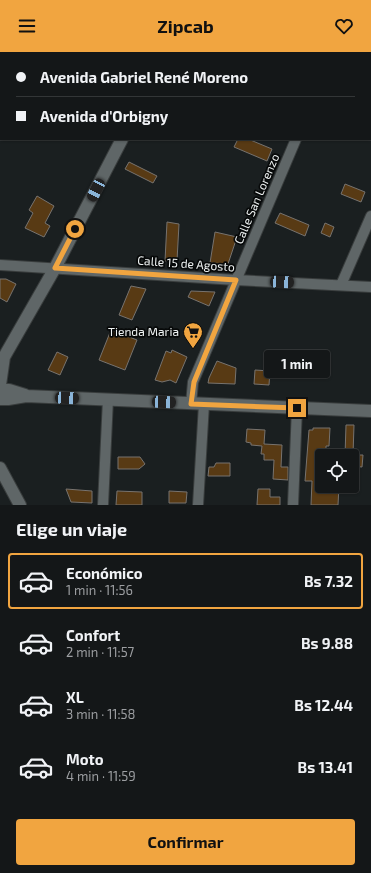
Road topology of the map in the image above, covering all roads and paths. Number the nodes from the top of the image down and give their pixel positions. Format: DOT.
graph roads {
  1 [pos="121,140"];
  2 [pos="296,140"];
  3 [pos="371,216"];
  4 [pos="0,265"];
  5 [pos="55,268"];
  6 [pos="236,280"];
  7 [pos="342,286"];
  8 [pos="371,287"];
  9 [pos="2,360"];
  10 [pos="0,385"];
  11 [pos="0,390"];
  12 [pos="26,396"];
  13 [pos="0,399"];
  14 [pos="108,399"];
  15 [pos="191,404"];
  16 [pos="204,404"];
  17 [pos="297,408"];
  18 [pos="371,411"];
  19 [pos="0,468"];
  20 [pos="20,505"];
  21 [pos="103,505"];
  22 [pos="198,505"];
  23 [pos="293,505"];
  1 -- 5 [label="main road"];
  2 -- 6 [label="street, Calle San Lorenzo"];
  3 -- 7 [label="street"];
  4 -- 5 [label="street, Calle 15 de Agosto"];
  5 -- 6 [label="street, Calle 15 de Agosto"];
  5 -- 9 [label="main road"];
  6 -- 7 [label="street, Calle 15 de Agosto"];
  6 -- 15 [label="street, Calle San Lorenzo"];
  7 -- 8 [label="street, Calle 15 de Agosto"];
  9 -- 10 [label="main road"];
  11 -- 12 [label="main road"];
  12 -- 13 [label="main road"];
  12 -- 14 [label="main road"];
  14 -- 15 [label="main road"];
  14 -- 21 [label="street"];
  15 -- 16 [label="main road"];
  16 -- 17 [label="main road"];
  16 -- 22 [label="street"];
  17 -- 18 [label="main road"];
  17 -- 23 [label="street"];
  19 -- 20 [label="main road"];
}
